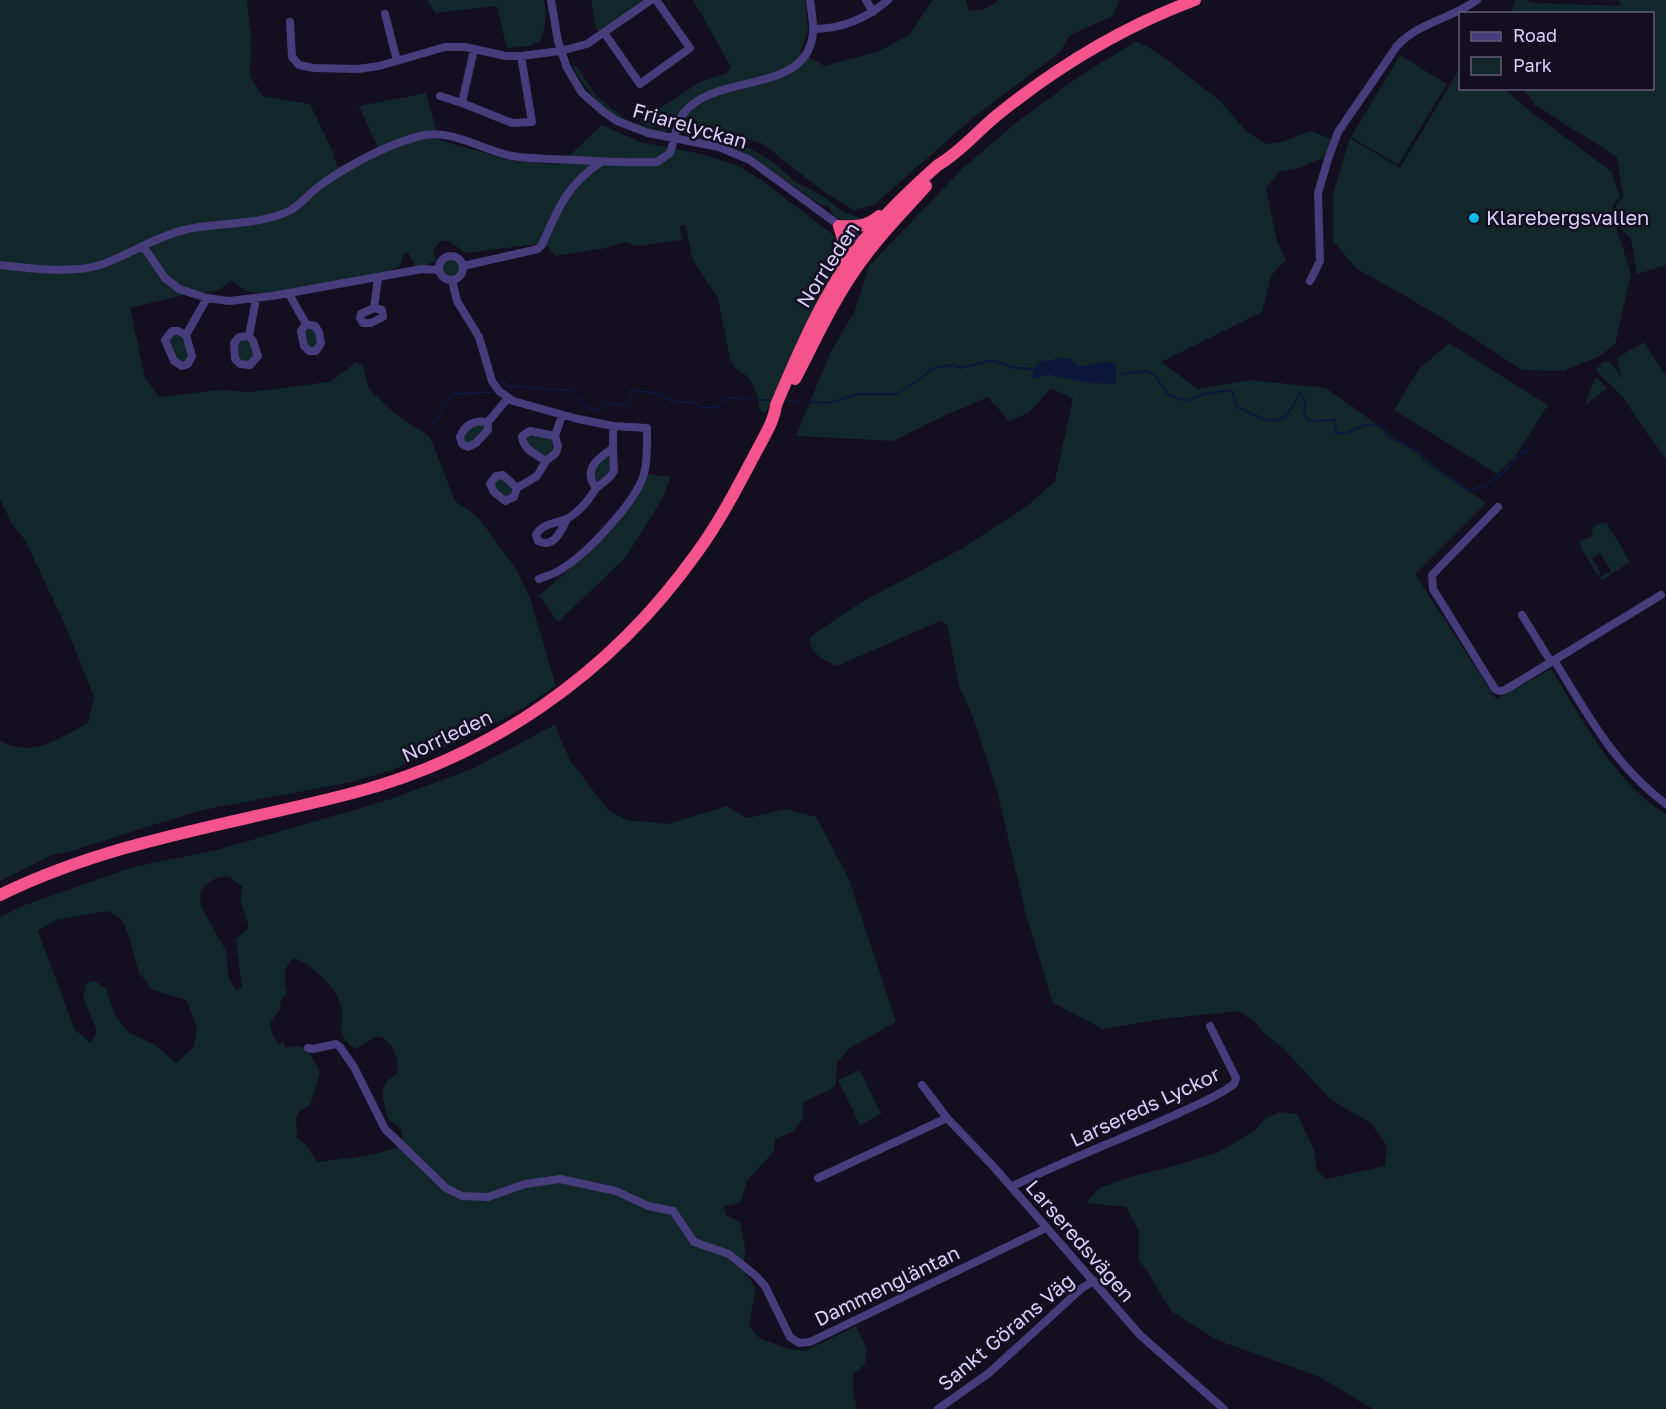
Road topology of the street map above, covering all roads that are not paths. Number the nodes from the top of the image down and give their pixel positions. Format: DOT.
graph roads {
  1 [pos="551,0"];
  2 [pos="653,0"];
  3 [pos="810,0"];
  4 [pos="866,0"];
  5 [pos="888,0"];
  6 [pos="1196,0"];
  7 [pos="1477,0"];
  8 [pos="873,12"];
  9 [pos="385,14"];
  10 [pos="290,22"];
  11 [pos="813,29"];
  12 [pos="605,34"];
  13 [pos="474,50"];
  14 [pos="560,51"];
  15 [pos="521,56"];
  16 [pos="397,61"];
  17 [pos="440,96"];
  18 [pos="462,103"];
  19 [pos="675,138"];
  20 [pos="947,160"];
  21 [pos="601,162"];
  22 [pos="900,202"];
  23 [pos="839,226"];
  24 [pos="866,245"];
  25 [pos="143,246"];
  26 [pos="847,264"];
  27 [pos="0,265"];
  28 [pos="463,266"];
  29 [pos="439,270"];
  30 [pos="378,278"];
  31 [pos="452,280"];
  32 [pos="1310,281"];
  33 [pos="289,294"];
  34 [pos="207,298"];
  35 [pos="256,299"];
  36 [pos="375,308"];
  37 [pos="306,324"];
  38 [pos="186,335"];
  39 [pos="249,336"];
  40 [pos="508,398"];
  41 [pos="775,414"];
  42 [pos="562,415"];
  43 [pos="488,422"];
  44 [pos="613,426"];
  45 [pos="555,436"];
  46 [pos="612,448"];
  47 [pos="546,460"];
  48 [pos="517,488"];
  49 [pos="596,488"];
  50 [pos="1498,507"];
  51 [pos="567,519"];
  52 [pos="539,579"];
  53 [pos="1661,595"];
  54 [pos="1522,615"];
  55 [pos="1553,661"];
  56 [pos="1666,804"];
  57 [pos="0,895"];
  58 [pos="1210,1026"];
  59 [pos="308,1047"];
  60 [pos="922,1085"];
  61 [pos="947,1118"];
  62 [pos="818,1178"];
  63 [pos="1011,1187"];
  64 [pos="1046,1228"];
  65 [pos="1094,1281"];
  66 [pos="939,1409"];
  67 [pos="1224,1409"];
  1 -- 14 [label="street, Friarelyckan"];
  2 -- 12 [label="street"];
  2 -- 12 [label="street"];
  3 -- 11 [label="street"];
  4 -- 8 [label="street"];
  5 -- 8 [label="street"];
  6 -- 20 [label="highway, Norrleden"];
  7 -- 32 [label="street"];
  8 -- 11 [label="street"];
  9 -- 16 [label="street"];
  10 -- 16 [label="street"];
  11 -- 19 [label="street"];
  12 -- 14 [label="street"];
  13 -- 15 [label="street"];
  13 -- 16 [label="street"];
  13 -- 18 [label="street"];
  14 -- 15 [label="street"];
  14 -- 19 [label="street, Friarelyckan"];
  15 -- 18 [label="street"];
  17 -- 18 [label="street"];
  19 -- 21 [label="street"];
  19 -- 23 [label="street, Friarelyckan"];
  20 -- 22 [label="highway, Norrleden"];
  20 -- 24 [label="highway, Norrleden"];
  21 -- 25 [label="street"];
  21 -- 28 [label="street"];
  22 -- 23 [label="highway"];
  22 -- 24 [label="highway, Norrleden"];
  23 -- 24 [label="street, Friarelyckan"];
  23 -- 26 [label="highway"];
  24 -- 26 [label="highway, Norrleden"];
  24 -- 41 [label="highway, Norrleden"];
  25 -- 27 [label="street"];
  25 -- 34 [label="street"];
  26 -- 41 [label="highway, Norrleden"];
  28 -- 29 [label="street"];
  28 -- 31 [label="street"];
  29 -- 30 [label="street"];
  29 -- 31 [label="street"];
  30 -- 33 [label="street"];
  30 -- 36 [label="street"];
  31 -- 40 [label="street"];
  33 -- 35 [label="street"];
  33 -- 37 [label="street"];
  34 -- 35 [label="street"];
  34 -- 38 [label="street"];
  35 -- 39 [label="street"];
  38 -- 38 [label="street"];
  40 -- 42 [label="street"];
  40 -- 43 [label="street"];
  41 -- 57 [label="highway, Norrleden"];
  42 -- 44 [label="street"];
  42 -- 45 [label="street"];
  44 -- 46 [label="street"];
  44 -- 52 [label="street"];
  45 -- 47 [label="street"];
  45 -- 47 [label="street"];
  46 -- 49 [label="street"];
  46 -- 49 [label="street"];
  47 -- 48 [label="street"];
  49 -- 51 [label="street"];
  50 -- 55 [label="street"];
  53 -- 55 [label="street"];
  54 -- 55 [label="street"];
  55 -- 56 [label="street"];
  58 -- 63 [label="street, Larsereds Lyckor"];
  59 -- 64 [label="street, Dammengläntan"];
  60 -- 61 [label="street, Larseredsvägen"];
  61 -- 62 [label="street"];
  61 -- 63 [label="street, Larseredsvägen"];
  63 -- 64 [label="street, Larseredsvägen"];
  64 -- 65 [label="street, Larseredsvägen"];
  65 -- 66 [label="street, Sankt Görans Väg"];
  65 -- 67 [label="street, Larseredsvägen"];
}
